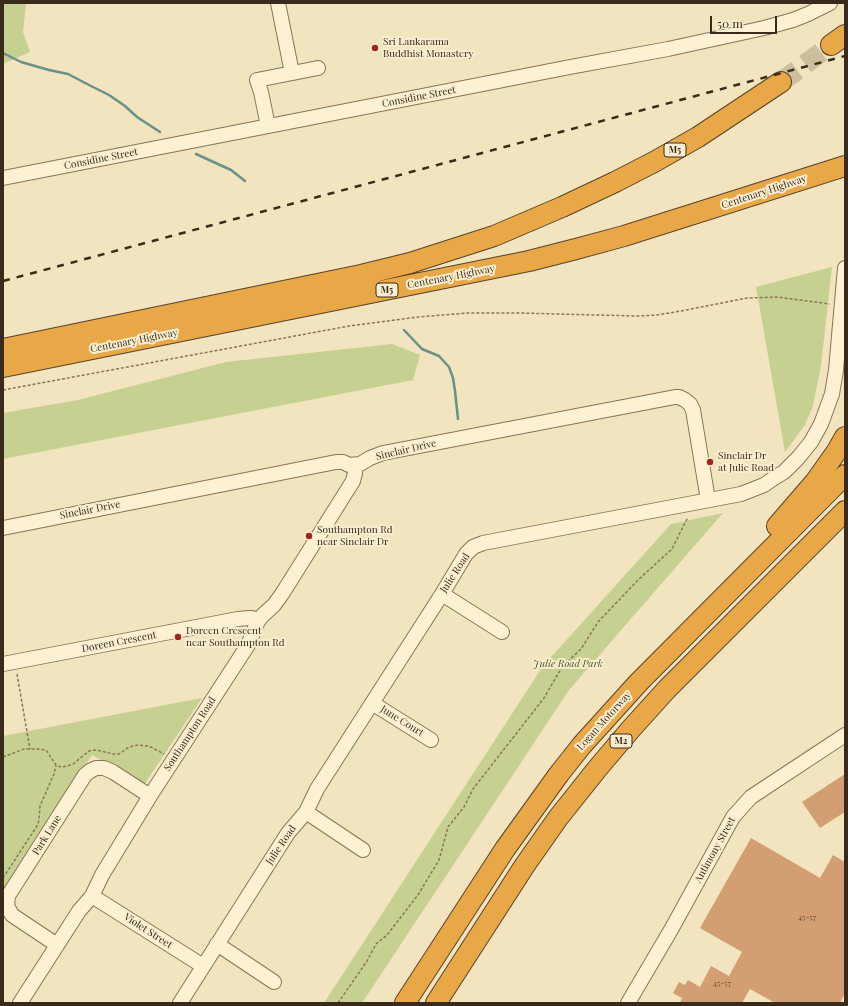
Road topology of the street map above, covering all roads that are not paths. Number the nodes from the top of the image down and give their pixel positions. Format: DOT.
graph roads {
  1 [pos="278,3"];
  2 [pos="830,3"];
  3 [pos="318,68"];
  4 [pos="292,73"];
  5 [pos="781,82"];
  6 [pos="268,126"];
  7 [pos="839,168"];
  8 [pos="3,178"];
  9 [pos="845,268"];
  10 [pos="3,349"];
  11 [pos="3,367"];
  12 [pos="845,437"];
  13 [pos="355,465"];
  14 [pos="845,475"];
  15 [pos="708,500"];
  16 [pos="845,511"];
  17 [pos="3,528"];
  18 [pos="738,582"];
  19 [pos="442,594"];
  20 [pos="258,621"];
  21 [pos="502,632"];
  22 [pos="9,663"];
  23 [pos="372,703"];
  24 [pos="845,735"];
  25 [pos="431,740"];
  26 [pos="150,796"];
  27 [pos="306,812"];
  28 [pos="363,850"];
  29 [pos="92,896"];
  30 [pos="217,944"];
  31 [pos="57,945"];
  32 [pos="203,966"];
  33 [pos="274,982"];
  34 [pos="20,1003"];
  35 [pos="180,1003"];
  36 [pos="405,1003"];
  37 [pos="436,1003"];
  38 [pos="628,1003"];
  1 -- 4 [label="street"];
  2 -- 6 [label="street, Considine Street"];
  3 -- 4 [label="street"];
  4 -- 6 [label="street"];
  5 -- 10 [label="highway, Centenary Highway / M5"];
  6 -- 8 [label="street, Considine Street"];
  7 -- 11 [label="highway, Centenary Highway / M5"];
  9 -- 15 [label="street, Julie Road"];
  12 -- 18 [label="highway"];
  13 -- 15 [label="street, Sinclair Drive"];
  13 -- 17 [label="street, Sinclair Drive"];
  13 -- 20 [label="street, Southampton Road"];
  14 -- 18 [label="highway, Logan Motorway / M2"];
  15 -- 19 [label="street, Julie Road"];
  16 -- 37 [label="highway, M2"];
  18 -- 36 [label="highway, Logan Motorway / M2"];
  19 -- 21 [label="street"];
  19 -- 23 [label="street, Julie Road"];
  20 -- 22 [label="street, Doreen Crescent"];
  20 -- 26 [label="street, Southampton Road"];
  23 -- 25 [label="street, June Court"];
  23 -- 27 [label="street, Julie Road"];
  24 -- 38 [label="street, Antimony Street"];
  26 -- 29 [label="street, Southampton Road"];
  26 -- 31 [label="street, Park Lane"];
  27 -- 28 [label="street"];
  27 -- 30 [label="street, Julie Road"];
  29 -- 31 [label="street, Southampton Road"];
  29 -- 32 [label="street, Violet Street"];
  30 -- 32 [label="street, Julie Road"];
  30 -- 33 [label="street"];
  31 -- 34 [label="street, Southampton Road"];
  32 -- 35 [label="street, Julie Road"];
}
